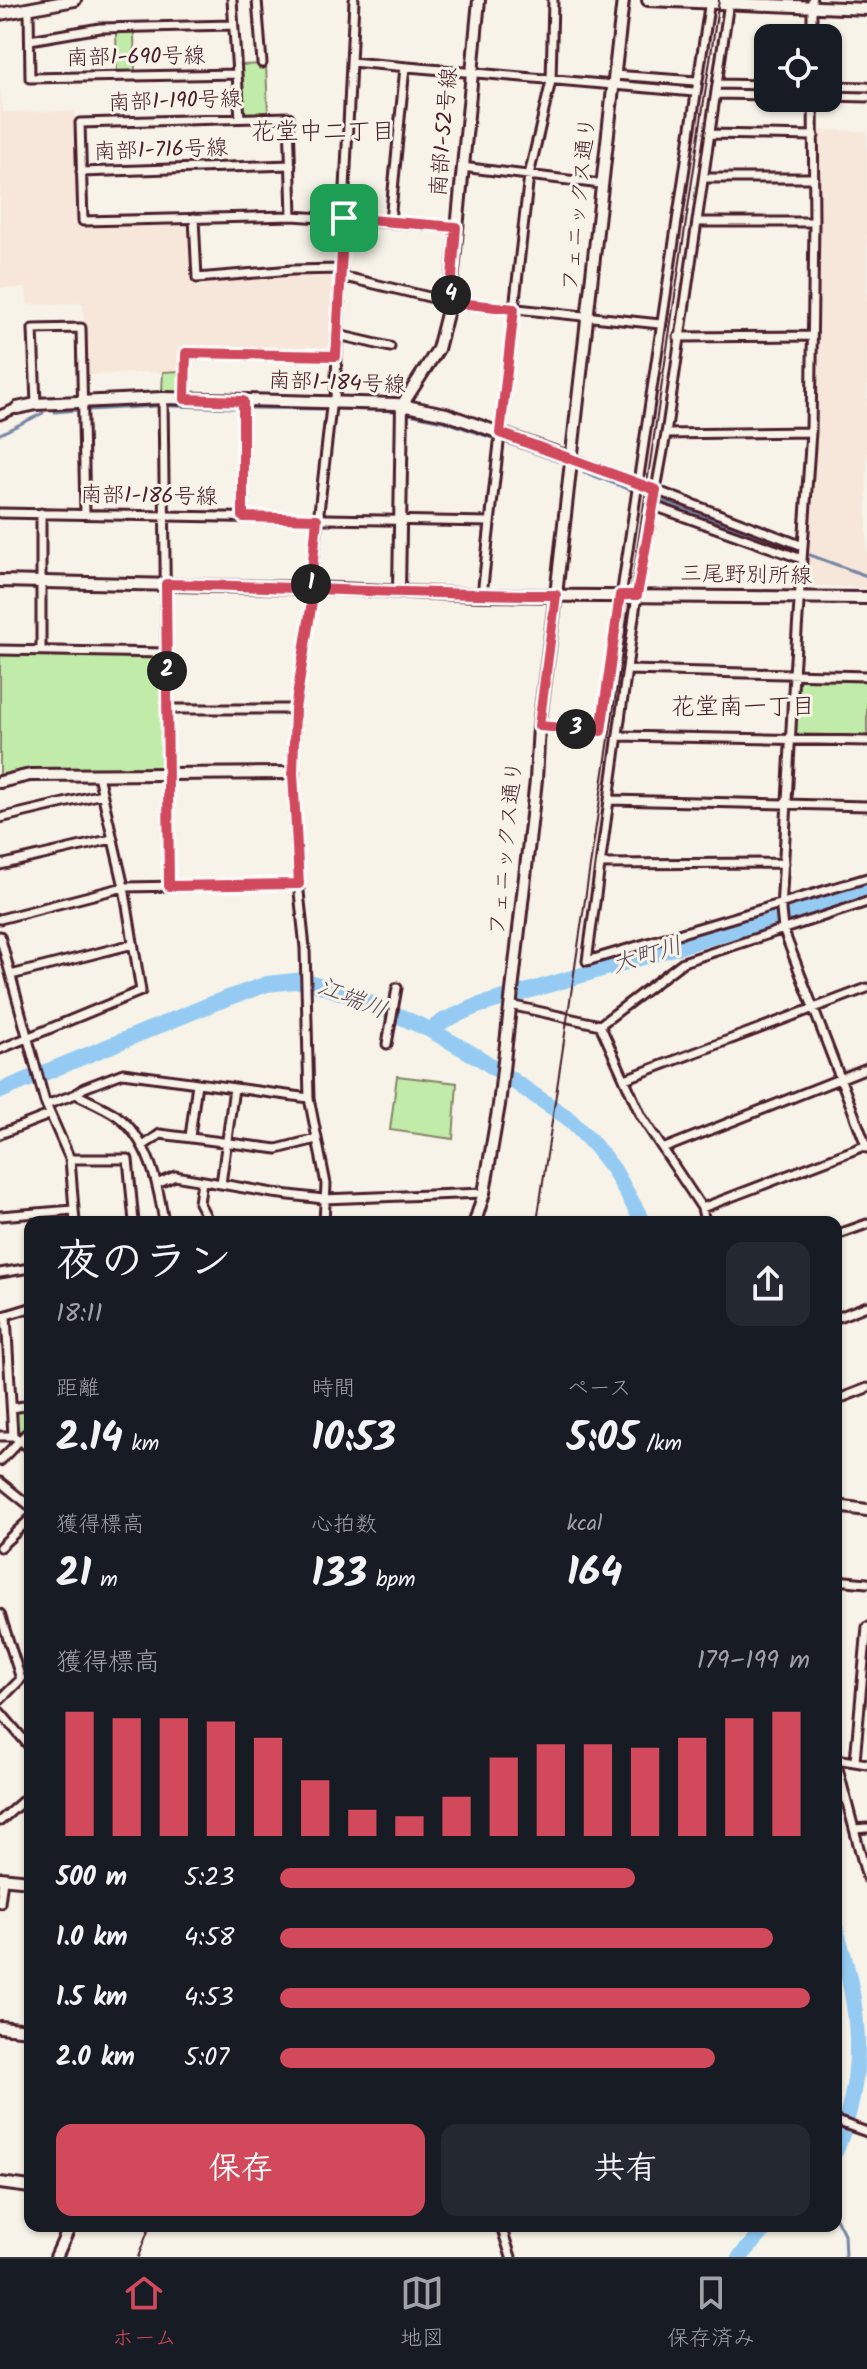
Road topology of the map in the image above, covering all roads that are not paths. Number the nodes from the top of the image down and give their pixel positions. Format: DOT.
graph roads {
  1 [pos="75,0"];
  2 [pos="232,0"];
  3 [pos="257,0"];
  4 [pos="354,0"];
  5 [pos="479,0"];
  6 [pos="553,0"];
  7 [pos="623,0"];
  8 [pos="648,0"];
  9 [pos="709,2"];
  10 [pos="729,2"];
  11 [pos="812,4"];
  12 [pos="29,9"];
  13 [pos="867,9"];
  14 [pos="0,14"];
  15 [pos="233,25"];
  16 [pos="30,40"];
  17 [pos="351,62"];
  18 [pos="262,63"];
  19 [pos="405,67"];
  20 [pos="237,74"];
  21 [pos="470,74"];
  22 [pos="614,80"];
  23 [pos="551,81"];
  24 [pos="696,81"];
  25 [pos="719,84"];
  26 [pos="754,85"];
  27 [pos="842,86"];
  28 [pos="867,87"];
  29 [pos="694,92"];
  30 [pos="717,94"];
  31 [pos="754,95"];
  32 [pos="842,96"];
  33 [pos="867,97"];
  34 [pos="813,112"];
  35 [pos="240,118"];
  36 [pos="711,134"];
  37 [pos="814,136"];
  38 [pos="291,165"];
  39 [pos="462,167"];
  40 [pos="81,172"];
  41 [pos="529,175"];
  42 [pos="704,178"];
  43 [pos="814,178"];
  44 [pos="601,184"];
  45 [pos="292,216"];
  46 [pos="194,218"];
  47 [pos="344,218"];
  48 [pos="390,221"];
  49 [pos="697,222"];
  50 [pos="814,222"];
  51 [pos="456,227"];
  52 [pos="341,273"];
  53 [pos="450,302"];
  54 [pos="514,309"];
  55 [pos="587,317"];
  56 [pos="660,324"];
  57 [pos="338,335"];
  58 [pos="811,336"];
  59 [pos="678,337"];
  60 [pos="390,347"];
  61 [pos="336,356"];
  62 [pos="163,398"];
  63 [pos="185,399"];
  64 [pos="243,401"];
  65 [pos="333,402"];
  66 [pos="83,403"];
  67 [pos="36,404"];
  68 [pos="402,405"];
  69 [pos="17,408"];
  70 [pos="0,415"];
  71 [pos="811,432"];
  72 [pos="500,433"];
  73 [pos="666,434"];
  74 [pos="571,458"];
  75 [pos="637,483"];
  76 [pos="656,490"];
  77 [pos="654,506"];
  78 [pos="0,513"];
  79 [pos="41,513"];
  80 [pos="85,514"];
  81 [pos="165,515"];
  82 [pos="243,517"];
  83 [pos="317,519"];
  84 [pos="400,520"];
  85 [pos="490,522"];
  86 [pos="803,546"];
  87 [pos="802,559"];
  88 [pos="0,581"];
  89 [pos="41,582"];
  90 [pos="166,584"];
  91 [pos="311,588"];
  92 [pos="399,591"];
  93 [pos="482,595"];
  94 [pos="556,595"];
  95 [pos="620,595"];
  96 [pos="637,595"];
  97 [pos="801,597"];
  98 [pos="867,598"];
  99 [pos="0,650"];
  100 [pos="41,650"];
  101 [pos="166,653"];
  102 [pos="629,670"];
  103 [pos="794,674"];
  104 [pos="867,676"];
  105 [pos="167,709"];
  106 [pos="295,709"];
  107 [pos="539,726"];
  108 [pos="619,736"];
  109 [pos="790,738"];
  110 [pos="867,741"];
  111 [pos="293,773"];
  112 [pos="98,775"];
  113 [pos="168,775"];
  114 [pos="0,782"];
  115 [pos="102,794"];
  116 [pos="610,800"];
  117 [pos="786,806"];
  118 [pos="867,806"];
  119 [pos="0,818"];
  120 [pos="112,839"];
  121 [pos="784,863"];
  122 [pos="601,864"];
  123 [pos="0,865"];
  124 [pos="867,878"];
  125 [pos="299,884"];
  126 [pos="169,886"];
  127 [pos="124,887"];
  128 [pos="867,902"];
  129 [pos="781,907"];
  130 [pos="0,919"];
  131 [pos="783,926"];
  132 [pos="0,936"];
  133 [pos="133,944"];
  134 [pos="11,975"];
  135 [pos="397,988"];
  136 [pos="867,988"];
  137 [pos="510,1005"];
  138 [pos="813,1009"];
  139 [pos="600,1025"];
  140 [pos="27,1038"];
  141 [pos="387,1044"];
  142 [pos="0,1049"];
  143 [pos="867,1068"];
  144 [pos="840,1078"];
  145 [pos="625,1079"];
  146 [pos="197,1083"];
  147 [pos="234,1088"];
  148 [pos="76,1094"];
  149 [pos="309,1098"];
  150 [pos="46,1105"];
  151 [pos="49,1115"];
  152 [pos="0,1134"];
  153 [pos="190,1137"];
  154 [pos="316,1139"];
  155 [pos="226,1142"];
  156 [pos="143,1146"];
  157 [pos="867,1146"];
  158 [pos="665,1148"];
  159 [pos="70,1159"];
  160 [pos="202,1181"];
  161 [pos="157,1184"];
  162 [pos="221,1184"];
  163 [pos="484,1193"];
  164 [pos="327,1198"];
  165 [pos="702,1208"];
  166 [pos="73,1210"];
  167 [pos="0,1216"];
  168 [pos="74,1216"];
  169 [pos="133,1216"];
  170 [pos="163,1216"];
  171 [pos="206,1216"];
  172 [pos="325,1216"];
  173 [pos="477,1216"];
  174 [pos="704,1216"];
  175 [pos="867,1224"];
  176 [pos="842,1233"];
  177 [pos="24,1269"];
  178 [pos="0,1273"];
  179 [pos="867,1306"];
  180 [pos="24,1310"];
  181 [pos="3,1316"];
  182 [pos="842,1316"];
  183 [pos="867,1388"];
  184 [pos="842,1398"];
  185 [pos="24,1406"];
  186 [pos="12,1408"];
  187 [pos="24,1433"];
  188 [pos="0,1436"];
  189 [pos="16,1438"];
  190 [pos="24,1444"];
  191 [pos="0,1461"];
  192 [pos="0,1482"];
  193 [pos="24,1501"];
  194 [pos="842,1507"];
  195 [pos="867,1510"];
  196 [pos="24,1525"];
  197 [pos="0,1547"];
  198 [pos="842,1581"];
  199 [pos="867,1583"];
  200 [pos="0,1614"];
  201 [pos="867,1627"];
  202 [pos="0,1700"];
  203 [pos="0,1712"];
  204 [pos="24,1740"];
  205 [pos="842,1760"];
  206 [pos="855,1761"];
  207 [pos="867,1764"];
  208 [pos="842,1783"];
  209 [pos="24,1800"];
  210 [pos="0,1821"];
  211 [pos="867,1828"];
  212 [pos="854,1829"];
  213 [pos="1,1878"];
  214 [pos="867,1878"];
  215 [pos="24,1880"];
  216 [pos="0,1903"];
  217 [pos="0,2027"];
  218 [pos="24,2029"];
  219 [pos="842,2123"];
  220 [pos="864,2131"];
  221 [pos="0,2183"];
  222 [pos="24,2186"];
  223 [pos="67,2232"];
  224 [pos="503,2232"];
  225 [pos="56,2257"];
  226 [pos="511,2257"];
  1 -- 12 [label="main road"];
  2 -- 15 [label="street, 南部1-690号線"];
  3 -- 18 [label="street"];
  4 -- 17 [label="street"];
  5 -- 21 [label="main road, 南部1-52号線"];
  6 -- 23 [label="street"];
  7 -- 22 [label="main road, フェニックス通り"];
  8 -- 9 [label="main road"];
  9 -- 10 [label="main road"];
  9 -- 24 [label="street"];
  10 -- 11 [label="main road"];
  10 -- 25 [label="street"];
  11 -- 13 [label="main road"];
  12 -- 14 [label="main road"];
  12 -- 16 [label="street, 南部1-690号線"];
  15 -- 16 [label="street"];
  15 -- 20 [label="street, 南部1-690号線"];
  16 -- 20 [label="street, 南部1-690号線"];
  17 -- 19 [label="street"];
  17 -- 47 [label="street"];
  19 -- 21 [label="street"];
  19 -- 48 [label="street"];
  20 -- 35 [label="street"];
  21 -- 23 [label="street"];
  21 -- 39 [label="main road, 南部1-52号線"];
  22 -- 23 [label="street"];
  22 -- 24 [label="street"];
  22 -- 29 [label="street"];
  22 -- 44 [label="main road, フェニックス通り"];
  23 -- 41 [label="street"];
  24 -- 29 [label="street"];
  25 -- 26 [label="street"];
  25 -- 30 [label="street"];
  27 -- 28 [label="street"];
  29 -- 56 [label="street"];
  30 -- 31 [label="street"];
  30 -- 36 [label="street"];
  32 -- 33 [label="street"];
  34 -- 37 [label="street"];
  35 -- 38 [label="street, 南部1-190号線"];
  35 -- 40 [label="street, 南部1-190号線"];
  36 -- 37 [label="street"];
  36 -- 42 [label="street"];
  37 -- 43 [label="street"];
  38 -- 40 [label="street, 南部1-716号線"];
  38 -- 45 [label="street, 南部1-190号線"];
  39 -- 41 [label="street"];
  39 -- 51 [label="main road, 南部1-52号線"];
  40 -- 46 [label="street, 南部1-190号線"];
  41 -- 44 [label="street"];
  41 -- 54 [label="street"];
  42 -- 43 [label="street"];
  42 -- 49 [label="street"];
  43 -- 50 [label="street"];
  44 -- 55 [label="main road, フェニックス通り"];
  45 -- 46 [label="street, 南部1-190号線"];
  45 -- 47 [label="street, 南部1-190号線"];
  46 -- 52 [label="street"];
  47 -- 48 [label="street, 南部1-190号線"];
  47 -- 52 [label="street"];
  48 -- 51 [label="street, 南部1-190号線"];
  49 -- 50 [label="street"];
  49 -- 59 [label="street"];
  50 -- 58 [label="street"];
  51 -- 53 [label="main road, 南部1-52号線"];
  52 -- 53 [label="street"];
  52 -- 57 [label="street"];
  53 -- 54 [label="street"];
  53 -- 68 [label="main road, 南部1-52号線"];
  54 -- 55 [label="street"];
  54 -- 72 [label="street"];
  55 -- 56 [label="street"];
  55 -- 74 [label="main road, フェニックス通り"];
  56 -- 75 [label="street"];
  57 -- 60 [label="street"];
  57 -- 61 [label="street"];
  58 -- 59 [label="street"];
  58 -- 71 [label="street"];
  59 -- 73 [label="street"];
  61 -- 63 [label="street"];
  61 -- 65 [label="street"];
  62 -- 63 [label="main road, 南部1-184号線"];
  62 -- 66 [label="main road, 南部1-184号線"];
  62 -- 81 [label="street"];
  63 -- 64 [label="main road, 南部1-184号線"];
  64 -- 65 [label="main road, 南部1-184号線"];
  64 -- 82 [label="street"];
  65 -- 68 [label="main road, 南部1-184号線"];
  65 -- 83 [label="street"];
  66 -- 67 [label="main road, 南部1-184号線"];
  66 -- 67 [label="street"];
  66 -- 80 [label="street"];
  67 -- 69 [label="main road, 南部1-184号線"];
  68 -- 72 [label="main road, 南部1-184号線"];
  68 -- 84 [label="main road"];
  69 -- 70 [label="street, 南部1-184号線"];
  71 -- 73 [label="street"];
  71 -- 86 [label="street"];
  72 -- 74 [label="main road, 南部1-184号線"];
  72 -- 85 [label="street"];
  73 -- 76 [label="street"];
  74 -- 75 [label="street"];
  74 -- 94 [label="main road, フェニックス通り"];
  75 -- 76 [label="street"];
  75 -- 95 [label="street"];
  76 -- 77 [label="street"];
  76 -- 86 [label="street"];
  77 -- 87 [label="street"];
  77 -- 96 [label="street"];
  78 -- 79 [label="street, 南部1-186号線"];
  79 -- 80 [label="street, 南部1-186号線"];
  79 -- 89 [label="street"];
  80 -- 81 [label="street, 南部1-186号線"];
  81 -- 82 [label="street, 南部1-186号線"];
  81 -- 90 [label="street"];
  82 -- 83 [label="street, 南部1-186号線"];
  83 -- 84 [label="street, 南部1-186号線"];
  83 -- 91 [label="street"];
  84 -- 85 [label="street, 南部1-186号線"];
  84 -- 92 [label="main road"];
  85 -- 93 [label="street"];
  86 -- 87 [label="street"];
  87 -- 97 [label="street"];
  88 -- 89 [label="main road, 三尾野別所線"];
  89 -- 90 [label="main road, 三尾野別所線"];
  89 -- 100 [label="street"];
  90 -- 91 [label="main road, 三尾野別所線"];
  90 -- 101 [label="street"];
  91 -- 92 [label="main road, 三尾野別所線"];
  91 -- 106 [label="street"];
  92 -- 93 [label="main road, 三尾野別所線"];
  93 -- 94 [label="main road, 三尾野別所線"];
  94 -- 95 [label="main road, 三尾野別所線"];
  94 -- 107 [label="main road, フェニックス通り"];
  95 -- 96 [label="main road, 三尾野別所線"];
  95 -- 107 [label="street"];
  96 -- 97 [label="main road, 三尾野別所線"];
  96 -- 102 [label="street"];
  97 -- 98 [label="main road, 三尾野別所線"];
  97 -- 103 [label="street"];
  99 -- 100 [label="street"];
  100 -- 101 [label="street"];
  101 -- 105 [label="street"];
  102 -- 103 [label="street"];
  102 -- 108 [label="street"];
  103 -- 104 [label="street"];
  103 -- 109 [label="street"];
  105 -- 106 [label="street"];
  105 -- 113 [label="street"];
  106 -- 111 [label="street"];
  107 -- 137 [label="main road, フェニックス通り"];
  108 -- 109 [label="street"];
  108 -- 116 [label="street"];
  109 -- 110 [label="street"];
  109 -- 117 [label="street"];
  111 -- 113 [label="main road"];
  111 -- 125 [label="street"];
  112 -- 113 [label="main road"];
  112 -- 114 [label="main road"];
  112 -- 115 [label="street"];
  113 -- 126 [label="street"];
  115 -- 119 [label="street"];
  115 -- 120 [label="street"];
  116 -- 117 [label="street"];
  116 -- 122 [label="street"];
  117 -- 118 [label="street"];
  117 -- 121 [label="street"];
  120 -- 123 [label="street"];
  120 -- 127 [label="street"];
  121 -- 122 [label="street"];
  121 -- 129 [label="street"];
  122 -- 129 [label="street"];
  124 -- 129 [label="street"];
  125 -- 126 [label="street"];
  125 -- 149 [label="street"];
  126 -- 127 [label="street"];
  127 -- 130 [label="street"];
  127 -- 133 [label="street"];
  128 -- 131 [label="street"];
  129 -- 131 [label="street"];
  131 -- 138 [label="street"];
  131 -- 139 [label="street"];
  132 -- 134 [label="street"];
  133 -- 134 [label="street"];
  133 -- 140 [label="street"];
  134 -- 140 [label="street"];
  135 -- 141 [label="street"];
  136 -- 138 [label="street"];
  137 -- 139 [label="street"];
  137 -- 163 [label="main road, フェニックス通り"];
  138 -- 144 [label="street"];
  138 -- 145 [label="street"];
  139 -- 145 [label="street"];
  140 -- 142 [label="street"];
  140 -- 150 [label="street"];
  143 -- 144 [label="street"];
  144 -- 157 [label="street"];
  144 -- 158 [label="street"];
  145 -- 158 [label="street"];
  146 -- 147 [label="street"];
  146 -- 148 [label="street"];
  146 -- 153 [label="street"];
  147 -- 149 [label="street"];
  147 -- 155 [label="street"];
  148 -- 150 [label="street"];
  148 -- 156 [label="street"];
  149 -- 154 [label="street"];
  150 -- 151 [label="street"];
  151 -- 152 [label="street"];
  151 -- 159 [label="street"];
  153 -- 155 [label="street"];
  153 -- 156 [label="street"];
  154 -- 155 [label="street"];
  154 -- 164 [label="street"];
  155 -- 162 [label="street"];
  156 -- 161 [label="street"];
  157 -- 165 [label="street"];
  158 -- 165 [label="street"];
  159 -- 166 [label="street"];
  159 -- 169 [label="street"];
  160 -- 161 [label="street"];
  160 -- 162 [label="street"];
  160 -- 171 [label="street"];
  161 -- 170 [label="street"];
  162 -- 164 [label="street"];
  163 -- 164 [label="street"];
  163 -- 173 [label="main road, フェニックス通り"];
  164 -- 172 [label="street"];
  165 -- 174 [label="street"];
  166 -- 167 [label="street"];
  166 -- 168 [label="street"];
  175 -- 176 [label="street"];
  177 -- 178 [label="street"];
  179 -- 182 [label="street"];
  180 -- 181 [label="street"];
  181 -- 186 [label="street"];
  183 -- 184 [label="street"];
  185 -- 186 [label="street"];
  186 -- 189 [label="street"];
  187 -- 189 [label="street"];
  188 -- 189 [label="street"];
  189 -- 190 [label="street"];
  189 -- 191 [label="street"];
  192 -- 193 [label="street"];
  194 -- 195 [label="main road"];
  196 -- 197 [label="street"];
  198 -- 199 [label="street"];
  200 -- 202 [label="street"];
  201 -- 206 [label="street"];
  203 -- 204 [label="street"];
  205 -- 206 [label="street"];
  206 -- 207 [label="street"];
  208 -- 212 [label="street"];
  209 -- 210 [label="street"];
  211 -- 212 [label="street"];
  212 -- 214 [label="street"];
  213 -- 215 [label="main road"];
  213 -- 216 [label="street"];
  217 -- 218 [label="main road"];
  219 -- 220 [label="street"];
  221 -- 222 [label="main road"];
  223 -- 225 [label="main road"];
  224 -- 226 [label="street"];
}
